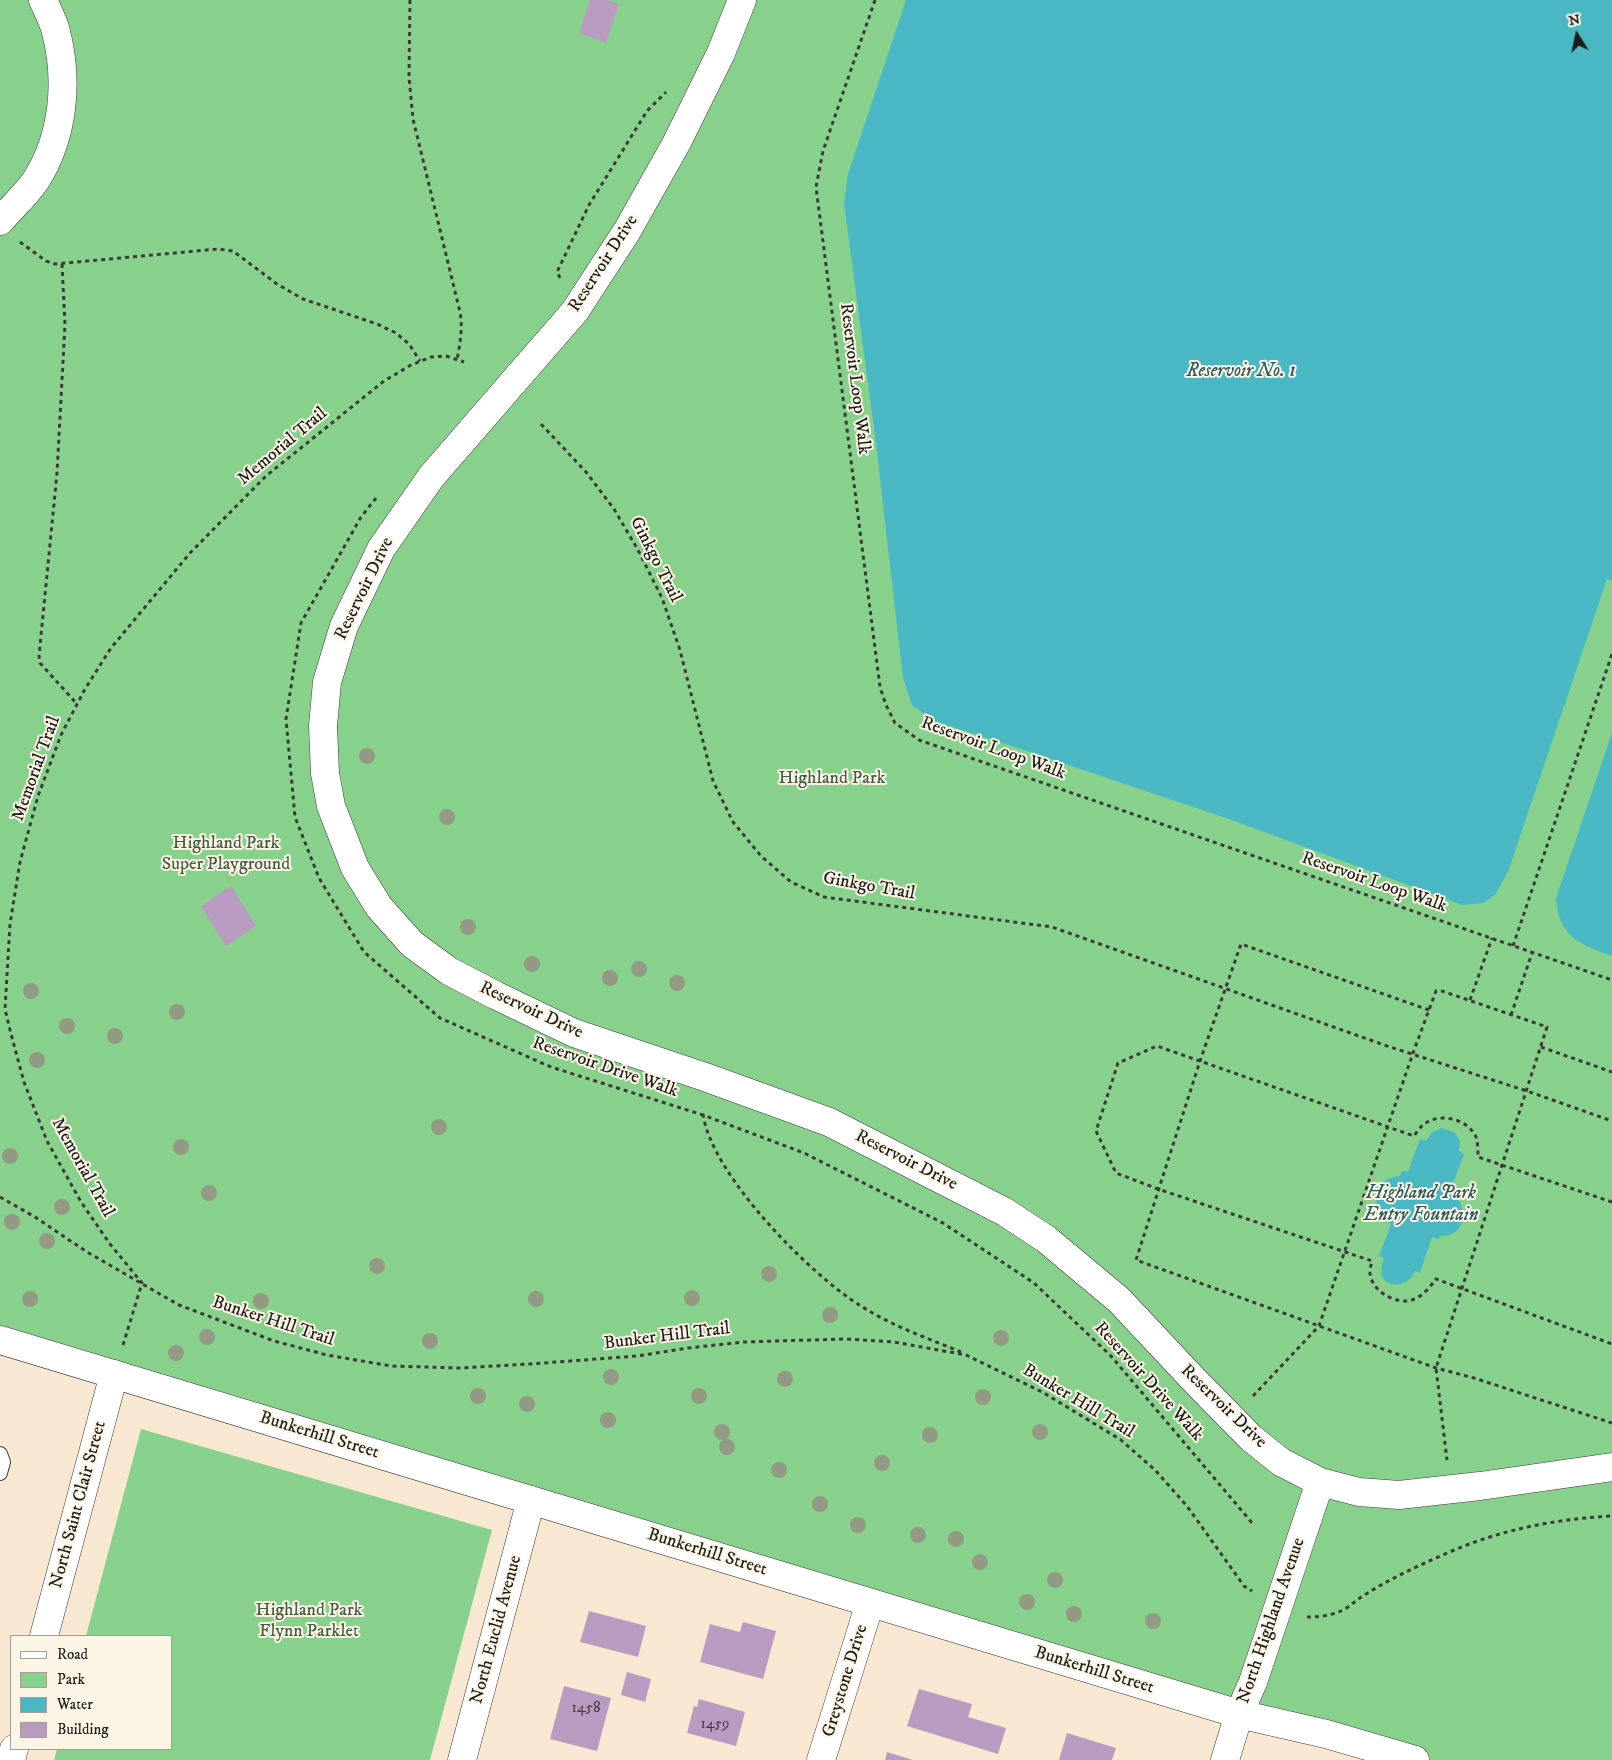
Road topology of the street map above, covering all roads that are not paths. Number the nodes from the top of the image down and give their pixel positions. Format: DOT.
graph roads {
  1 [pos="43,0"];
  2 [pos="742,0"];
  3 [pos="7,229"];
  4 [pos="0,1340"];
  5 [pos="118,1362"];
  6 [pos="0,1454"];
  7 [pos="1612,1468"];
  8 [pos="0,1473"];
  9 [pos="1320,1482"];
  10 [pos="531,1500"];
  11 [pos="870,1603"];
  12 [pos="44,1635"];
  13 [pos="1239,1714"];
  14 [pos="462,1760"];
  15 [pos="822,1760"];
  16 [pos="1225,1760"];
  17 [pos="1415,1760"];
  1 -- 3 [label="street"];
  2 -- 9 [label="street, Reservoir Drive"];
  4 -- 5 [label="street, Bunkerhill Street"];
  5 -- 10 [label="street, Bunkerhill Street"];
  5 -- 12 [label="street, North Saint Clair Street"];
  6 -- 8 [label="lane"];
  7 -- 9 [label="street, Reservoir Drive"];
  9 -- 13 [label="street, North Highland Avenue"];
  10 -- 11 [label="street, Bunkerhill Street"];
  10 -- 14 [label="street, North Euclid Avenue"];
  11 -- 13 [label="street, Bunkerhill Street"];
  11 -- 15 [label="street, Greystone Drive"];
  13 -- 16 [label="street, North Highland Avenue"];
  13 -- 17 [label="street, Bunkerhill Street"];
}
